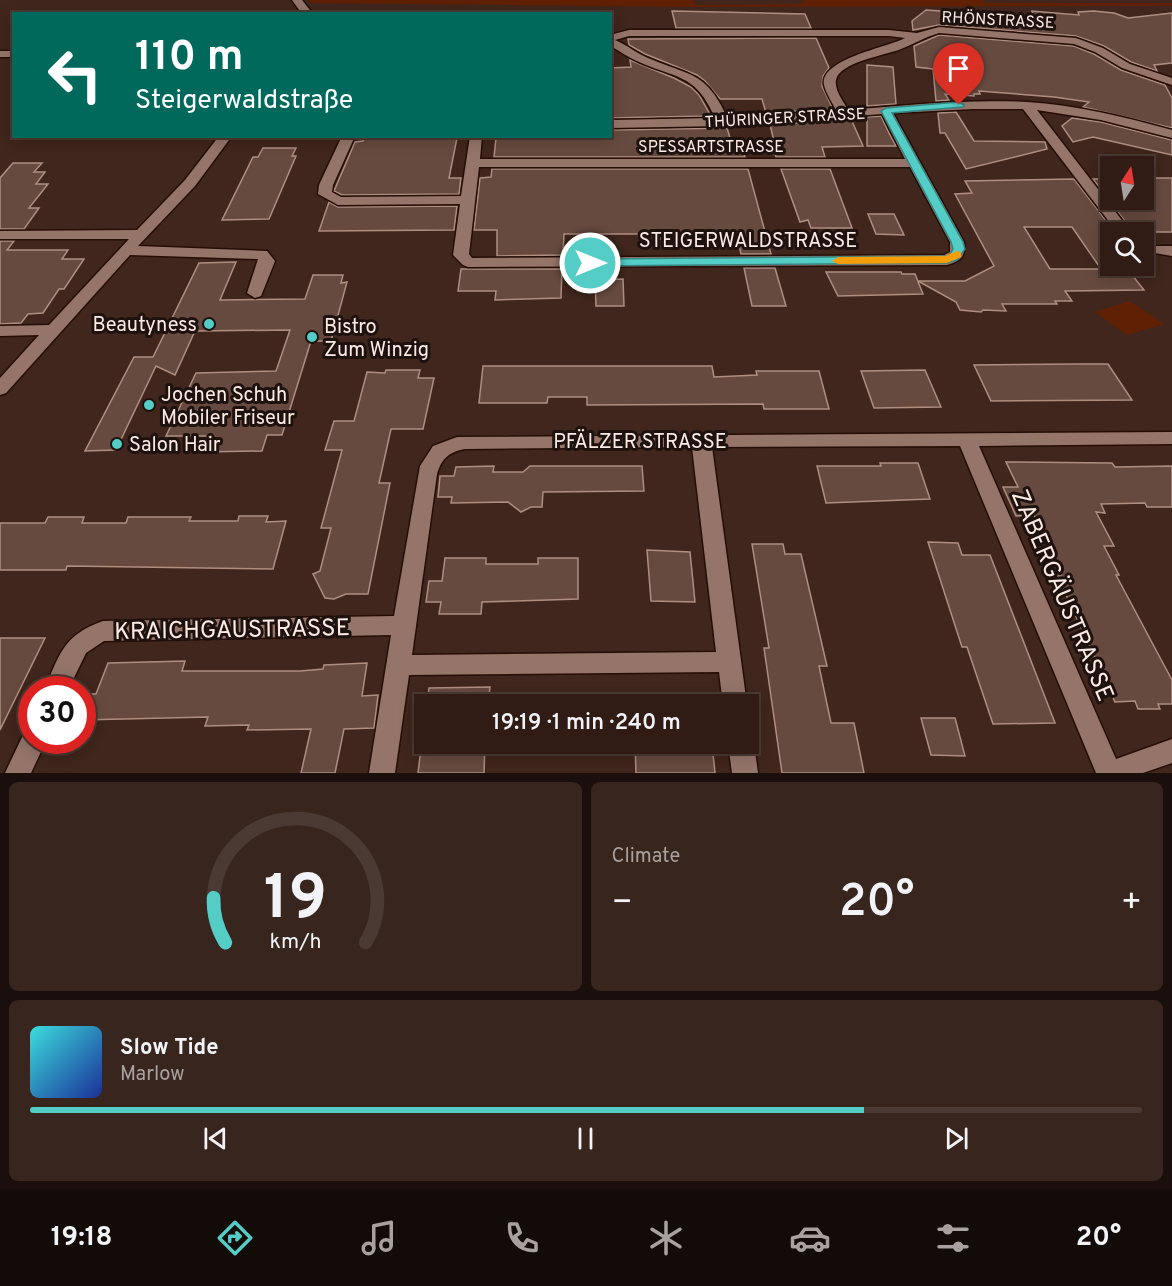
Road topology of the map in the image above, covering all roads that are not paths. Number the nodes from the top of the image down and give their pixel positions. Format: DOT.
graph roads {
  1 [pos="297,0"];
  2 [pos="306,12"];
  3 [pos="917,36"];
  4 [pos="612,38"];
  5 [pos="612,39"];
  6 [pos="1172,82"];
  7 [pos="1028,106"];
  8 [pos="886,111"];
  9 [pos="844,114"];
  10 [pos="723,122"];
  11 [pos="612,124"];
  12 [pos="1172,134"];
  13 [pos="225,138"];
  14 [pos="348,138"];
  15 [pos="476,138"];
  16 [pos="472,163"];
  17 [pos="914,163"];
  18 [pos="466,200"];
  19 [pos="1116,222"];
  20 [pos="142,234"];
  21 [pos="0,235"];
  22 [pos="126,250"];
  23 [pos="1154,250"];
  24 [pos="1172,251"];
  25 [pos="255,293"];
  26 [pos="53,330"];
  27 [pos="0,331"];
  28 [pos="0,388"];
  29 [pos="1172,438"];
  30 [pos="967,439"];
  31 [pos="701,440"];
  32 [pos="404,625"];
  33 [pos="729,662"];
  34 [pos="398,665"];
  35 [pos="63,676"];
  36 [pos="733,694"];
  37 [pos="1172,751"];
  38 [pos="27,754"];
  39 [pos="742,754"];
  40 [pos="18,773"];
  41 [pos="382,773"];
  42 [pos="745,773"];
  43 [pos="1109,773"];
  1 -- 2 [label="street"];
  3 -- 4 [label="street"];
  3 -- 6 [label="street, RHÖNSTRASSE"];
  3 -- 9 [label="street, RHÖNSTRASSE"];
  5 -- 10 [label="street"];
  7 -- 8 [label="street, THÜRINGER STRASSE"];
  7 -- 12 [label="street, THÜRINGER STRASSE"];
  7 -- 19 [label="street"];
  8 -- 9 [label="street, THÜRINGER STRASSE"];
  8 -- 17 [label="street, STEIGERWALDSTRASSE"];
  9 -- 10 [label="street, THÜRINGER STRASSE"];
  10 -- 11 [label="street, THÜRINGER STRASSE"];
  13 -- 20 [label="street"];
  14 -- 18 [label="street"];
  15 -- 16 [label="street, STEIGERWALDSTRASSE"];
  16 -- 17 [label="street, SPESSARTSTRASSE"];
  16 -- 18 [label="street, STEIGERWALDSTRASSE"];
  17 -- 18 [label="street, STEIGERWALDSTRASSE"];
  20 -- 21 [label="street"];
  20 -- 22 [label="street"];
  22 -- 25 [label="street"];
  22 -- 26 [label="street"];
  23 -- 24 [label="street"];
  26 -- 27 [label="street"];
  26 -- 28 [label="street"];
  29 -- 30 [label="street, PFÄLZER STRASSE"];
  30 -- 31 [label="street, PFÄLZER STRASSE"];
  30 -- 43 [label="street, ZABERGÄUSTRASSE"];
  31 -- 32 [label="street, PFÄLZER STRASSE"];
  31 -- 33 [label="street"];
  32 -- 34 [label="street, PFÄLZER STRASSE"];
  32 -- 35 [label="street, KRAICHGAUSTRASSE"];
  33 -- 34 [label="street"];
  33 -- 36 [label="street"];
  34 -- 41 [label="street, PFÄLZER STRASSE"];
  37 -- 43 [label="street"];
  38 -- 40 [label="street"];
  39 -- 42 [label="street"];
}
